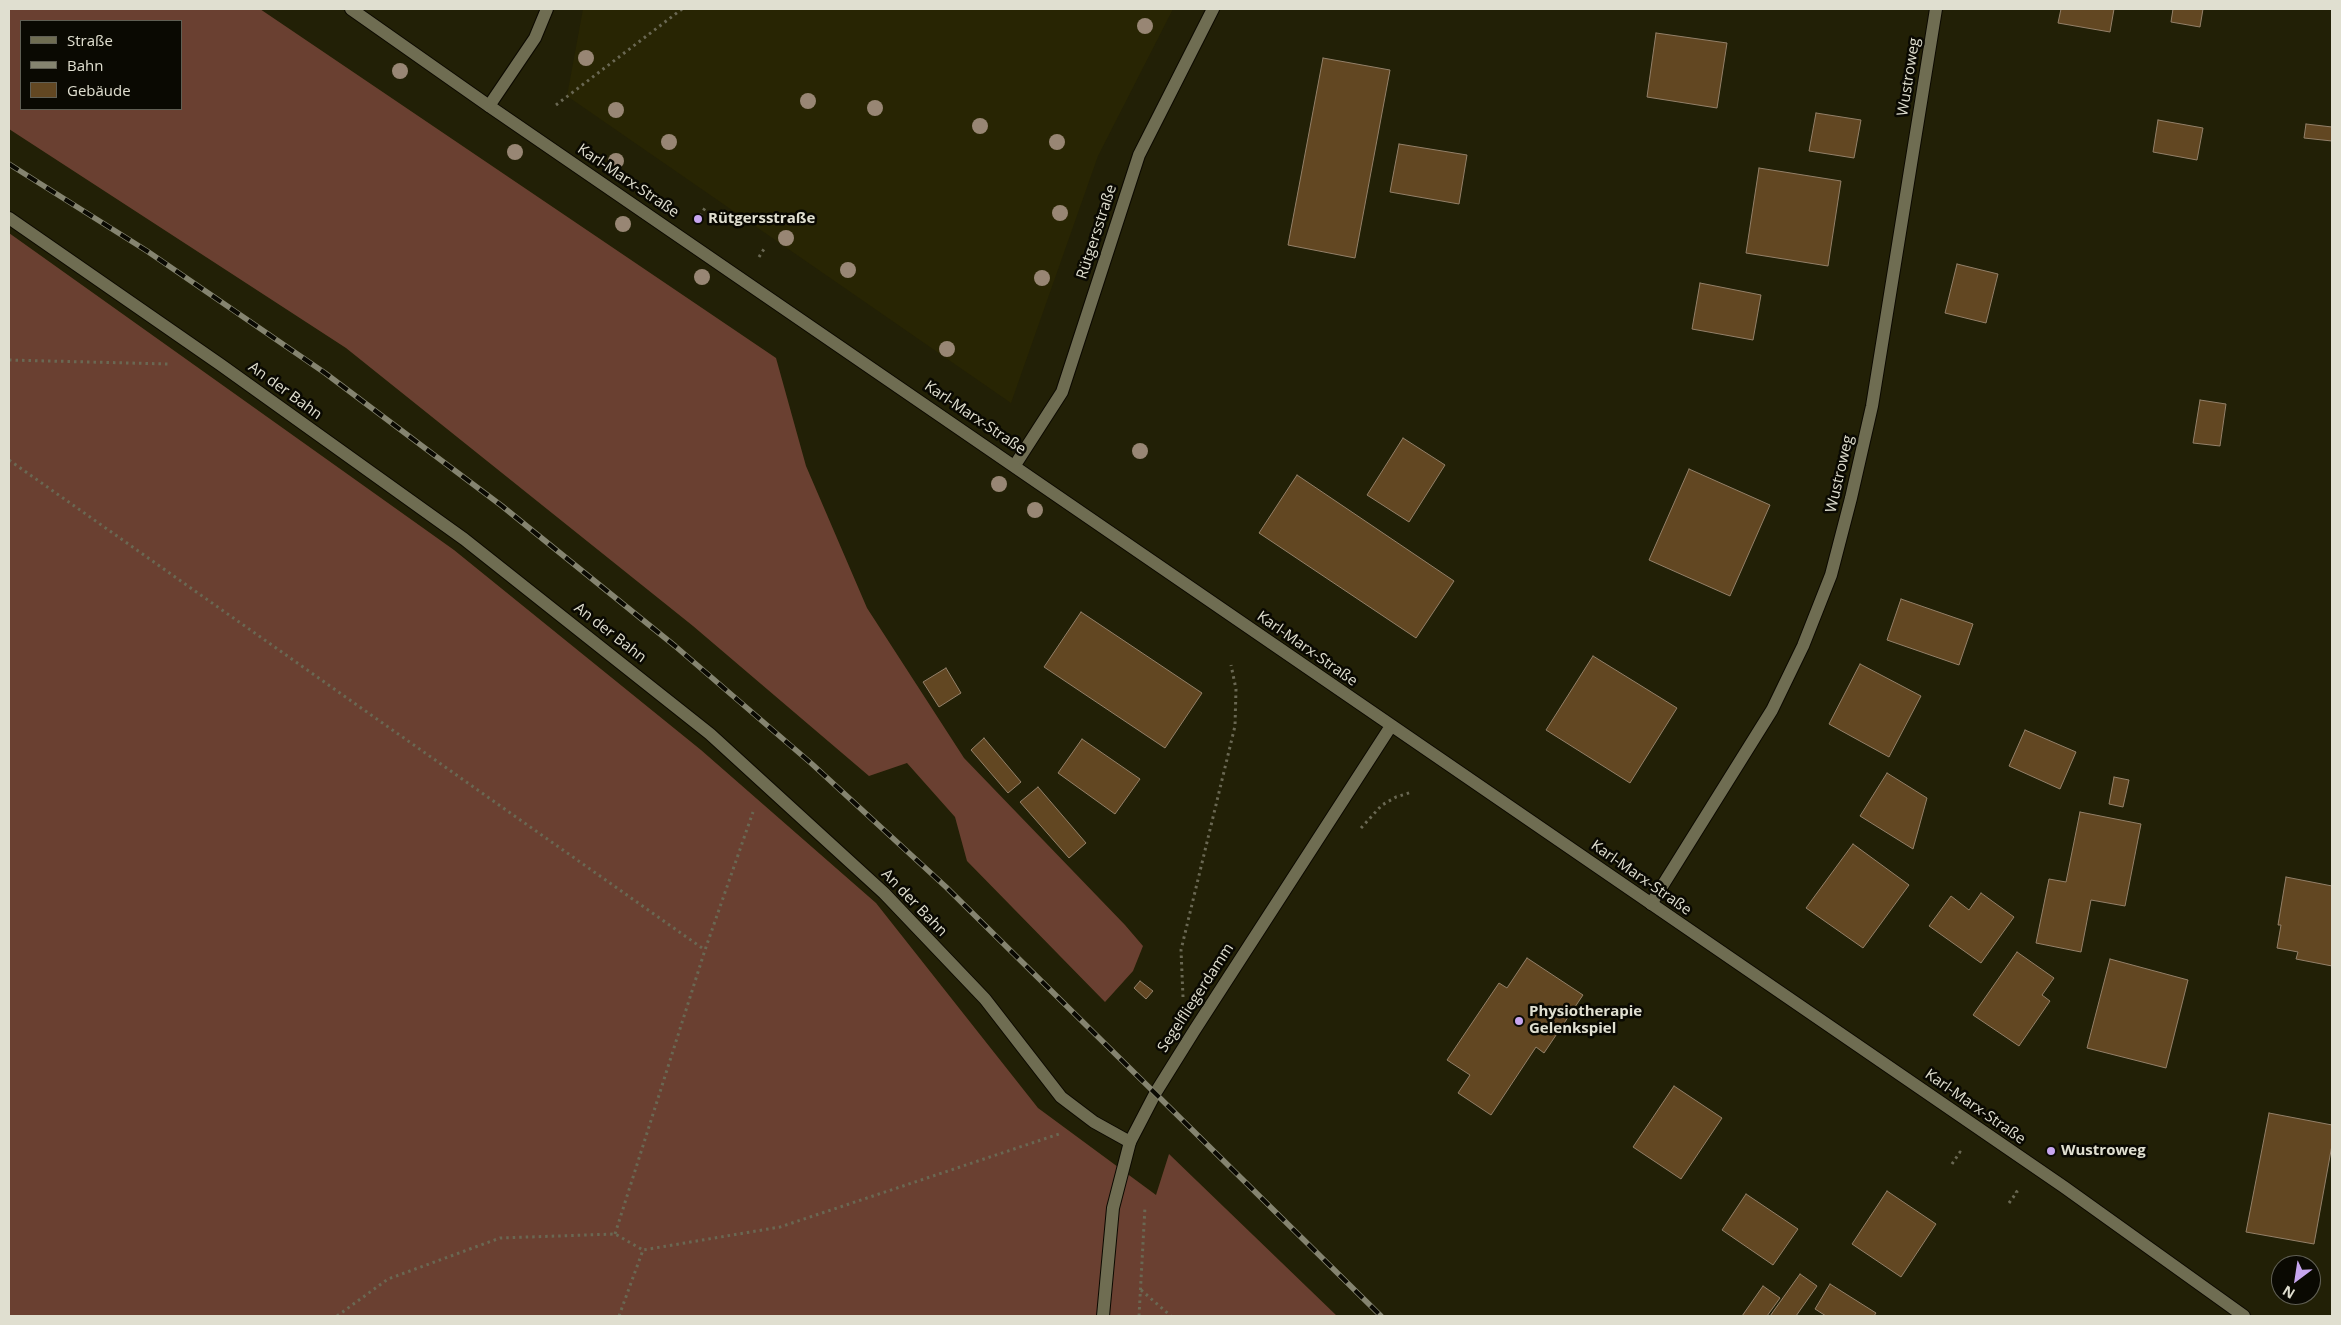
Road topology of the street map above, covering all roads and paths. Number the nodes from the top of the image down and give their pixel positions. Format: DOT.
graph roads {
  1 [pos="351,9"];
  2 [pos="547,9"];
  3 [pos="682,9"];
  4 [pos="1213,9"];
  5 [pos="1936,9"];
  6 [pos="556,105"];
  7 [pos="489,106"];
  8 [pos="705,208"];
  9 [pos="9,218"];
  10 [pos="698,219"];
  11 [pos="764,249"];
  12 [pos="757,260"];
  13 [pos="9,360"];
  14 [pos="173,364"];
  15 [pos="9,460"];
  16 [pos="1015,465"];
  17 [pos="1231,665"];
  18 [pos="1391,726"];
  19 [pos="764,781"];
  20 [pos="1651,904"];
  21 [pos="705,950"];
  22 [pos="1194,1031"];
  23 [pos="1094,1122"];
  24 [pos="1130,1142"];
  25 [pos="1964,1156"];
  26 [pos="1952,1164"];
  27 [pos="2011,1188"];
  28 [pos="1145,1198"];
  29 [pos="2009,1203"];
  30 [pos="615,1234"];
  31 [pos="643,1250"];
  32 [pos="1107,1260"];
  33 [pos="1140,1290"];
  34 [pos="337,1316"];
  35 [pos="619,1316"];
  36 [pos="1103,1316"];
  37 [pos="1139,1316"];
  38 [pos="1171,1316"];
  39 [pos="2244,1316"];
  1 -- 7 [label="street, Karl-Marx-Straße"];
  2 -- 7 [label="street"];
  3 -- 6 [label="path"];
  4 -- 16 [label="street, Rütgersstraße"];
  5 -- 20 [label="street, Wustroweg"];
  7 -- 16 [label="street, Karl-Marx-Straße"];
  8 -- 10 [label="path"];
  9 -- 19 [label="street, An der Bahn"];
  11 -- 12 [label="path"];
  13 -- 14 [label="path"];
  15 -- 21 [label="path"];
  16 -- 18 [label="street, Karl-Marx-Straße"];
  17 -- 22 [label="path"];
  18 -- 20 [label="street, Karl-Marx-Straße"];
  18 -- 22 [label="street, Segelfliegerdamm"];
  19 -- 21 [label="path"];
  19 -- 23 [label="street, An der Bahn"];
  20 -- 39 [label="street, Karl-Marx-Straße"];
  21 -- 30 [label="path"];
  22 -- 24 [label="street, Segelfliegerdamm"];
  23 -- 24 [label="street, An der Bahn"];
  23 -- 31 [label="path"];
  24 -- 32 [label="street, Segelfliegerdamm"];
  25 -- 26 [label="path"];
  27 -- 29 [label="path"];
  28 -- 33 [label="path"];
  30 -- 31 [label="path"];
  30 -- 34 [label="path"];
  31 -- 35 [label="path"];
  32 -- 33 [label="path"];
  32 -- 36 [label="street, Segelfliegerdamm"];
  33 -- 37 [label="path"];
  33 -- 38 [label="path"];
}
